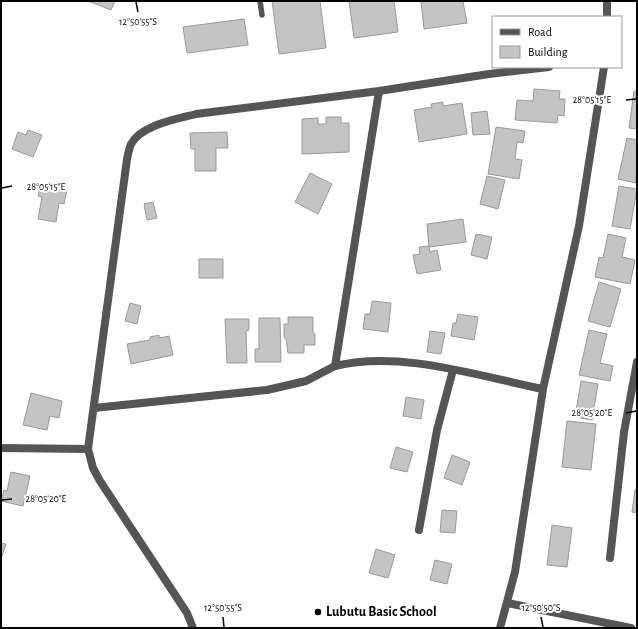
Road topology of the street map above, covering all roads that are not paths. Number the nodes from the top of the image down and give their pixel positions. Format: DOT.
graph roads {
  1 [pos="260,1"];
  2 [pos="607,1"];
  3 [pos="262,15"];
  4 [pos="607,16"];
  5 [pos="540,68"];
  6 [pos="604,68"];
  7 [pos="379,91"];
  8 [pos="637,362"];
  9 [pos="335,366"];
  10 [pos="453,370"];
  11 [pos="543,389"];
  12 [pos="94,408"];
  13 [pos="1,448"];
  14 [pos="88,449"];
  15 [pos="419,530"];
  16 [pos="610,558"];
  17 [pos="507,603"];
  18 [pos="193,628"];
  19 [pos="500,628"];
  20 [pos="631,628"];
  1 -- 3 [label="lane"];
  2 -- 4 [label="street"];
  5 -- 7 [label="street"];
  6 -- 11 [label="street"];
  7 -- 9 [label="street"];
  7 -- 12 [label="street"];
  8 -- 16 [label="street"];
  9 -- 10 [label="street"];
  9 -- 12 [label="street"];
  10 -- 11 [label="street"];
  10 -- 15 [label="street"];
  11 -- 17 [label="street"];
  12 -- 14 [label="street"];
  13 -- 14 [label="street"];
  14 -- 18 [label="street"];
  17 -- 19 [label="street"];
  17 -- 20 [label="street"];
}
